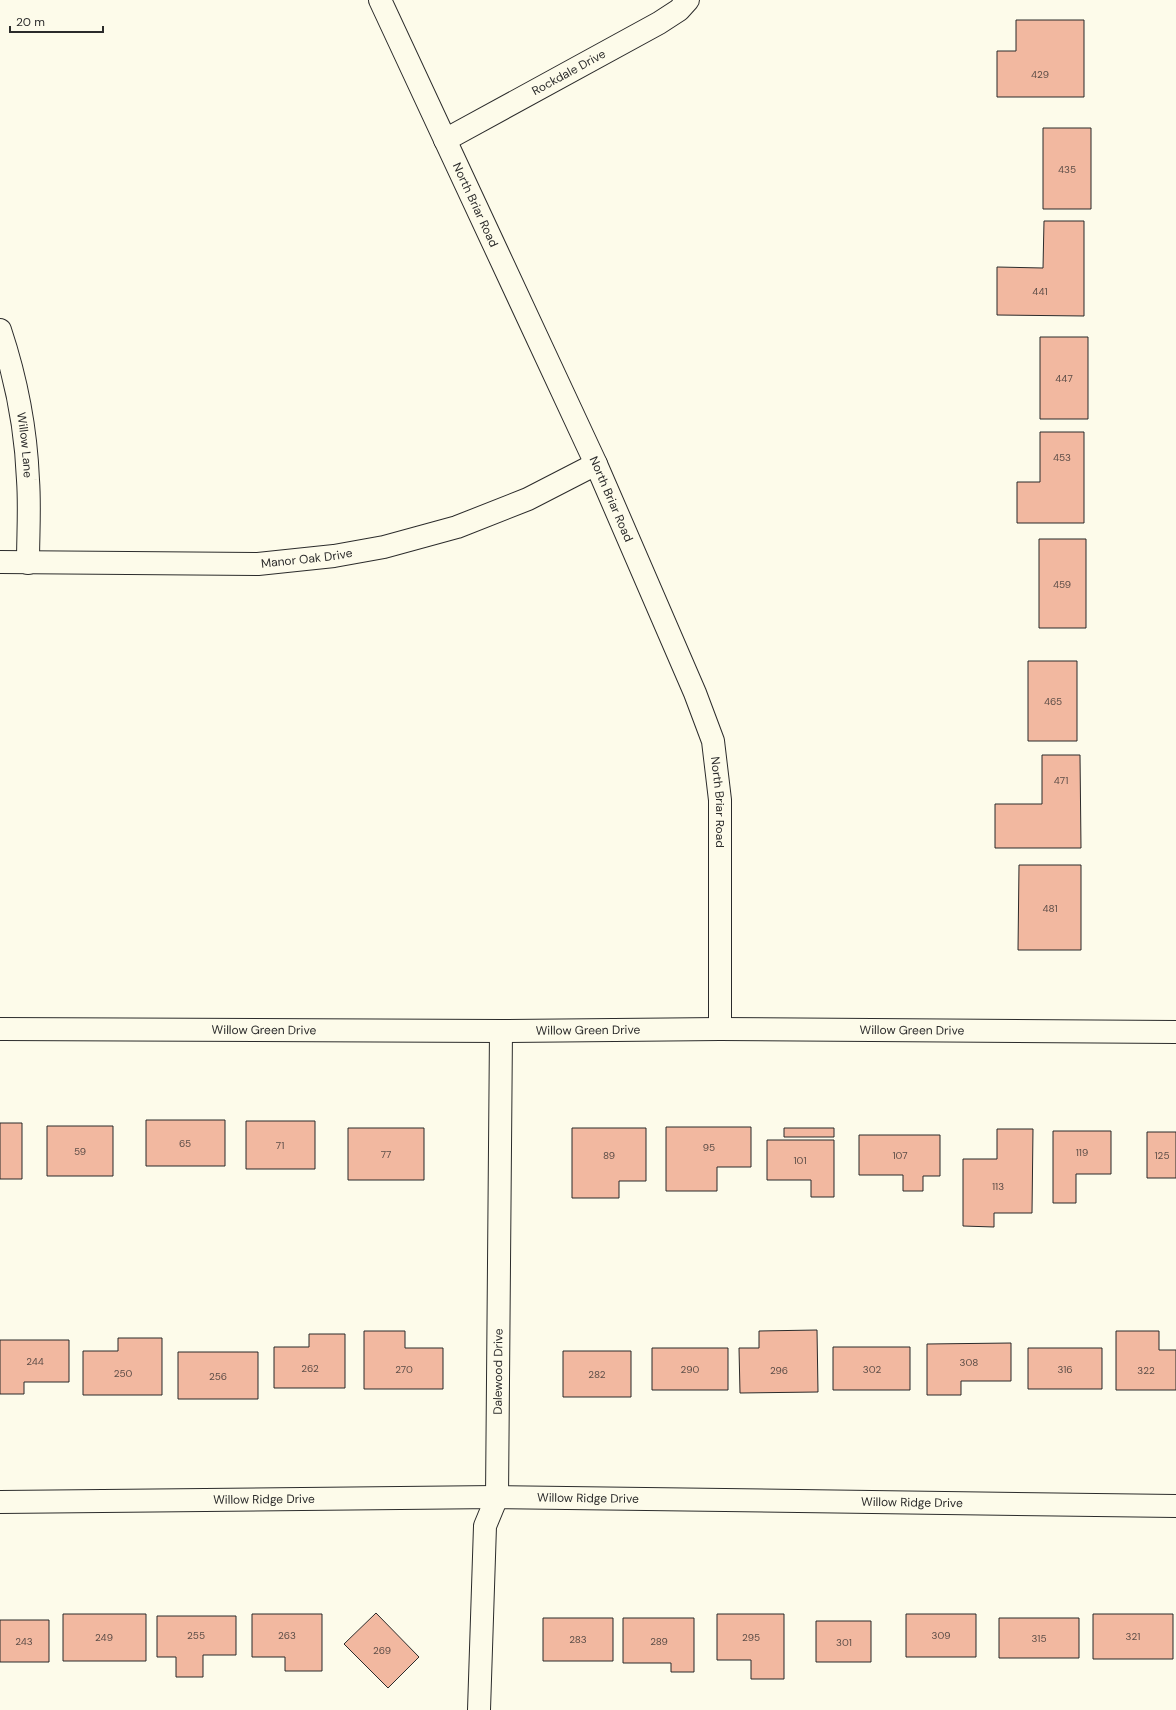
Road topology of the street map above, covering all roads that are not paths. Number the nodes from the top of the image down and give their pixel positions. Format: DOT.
graph roads {
  1 [pos="380,0"];
  2 [pos="688,0"];
  3 [pos="445,140"];
  4 [pos="0,330"];
  5 [pos="596,464"];
  6 [pos="0,562"];
  7 [pos="28,563"];
  8 [pos="0,1029"];
  9 [pos="720,1029"];
  10 [pos="502,1031"];
  11 [pos="1176,1032"];
  12 [pos="497,1497"];
  13 [pos="0,1502"];
  14 [pos="1176,1506"];
  15 [pos="479,1710"];
  1 -- 3 [label="street, North Briar Road"];
  2 -- 3 [label="street, Rockdale Drive"];
  3 -- 5 [label="street, North Briar Road"];
  4 -- 7 [label="street, Willow Lane"];
  5 -- 7 [label="street, Manor Oak Drive"];
  5 -- 9 [label="street, North Briar Road"];
  6 -- 7 [label="street, Manor Oak Drive"];
  8 -- 10 [label="street, Willow Green Drive"];
  9 -- 10 [label="street, Willow Green Drive"];
  9 -- 11 [label="street, Willow Green Drive"];
  10 -- 12 [label="street, Dalewood Drive"];
  12 -- 13 [label="street, Willow Ridge Drive"];
  12 -- 14 [label="street, Willow Ridge Drive"];
  12 -- 15 [label="street, Dalewood Drive"];
}
